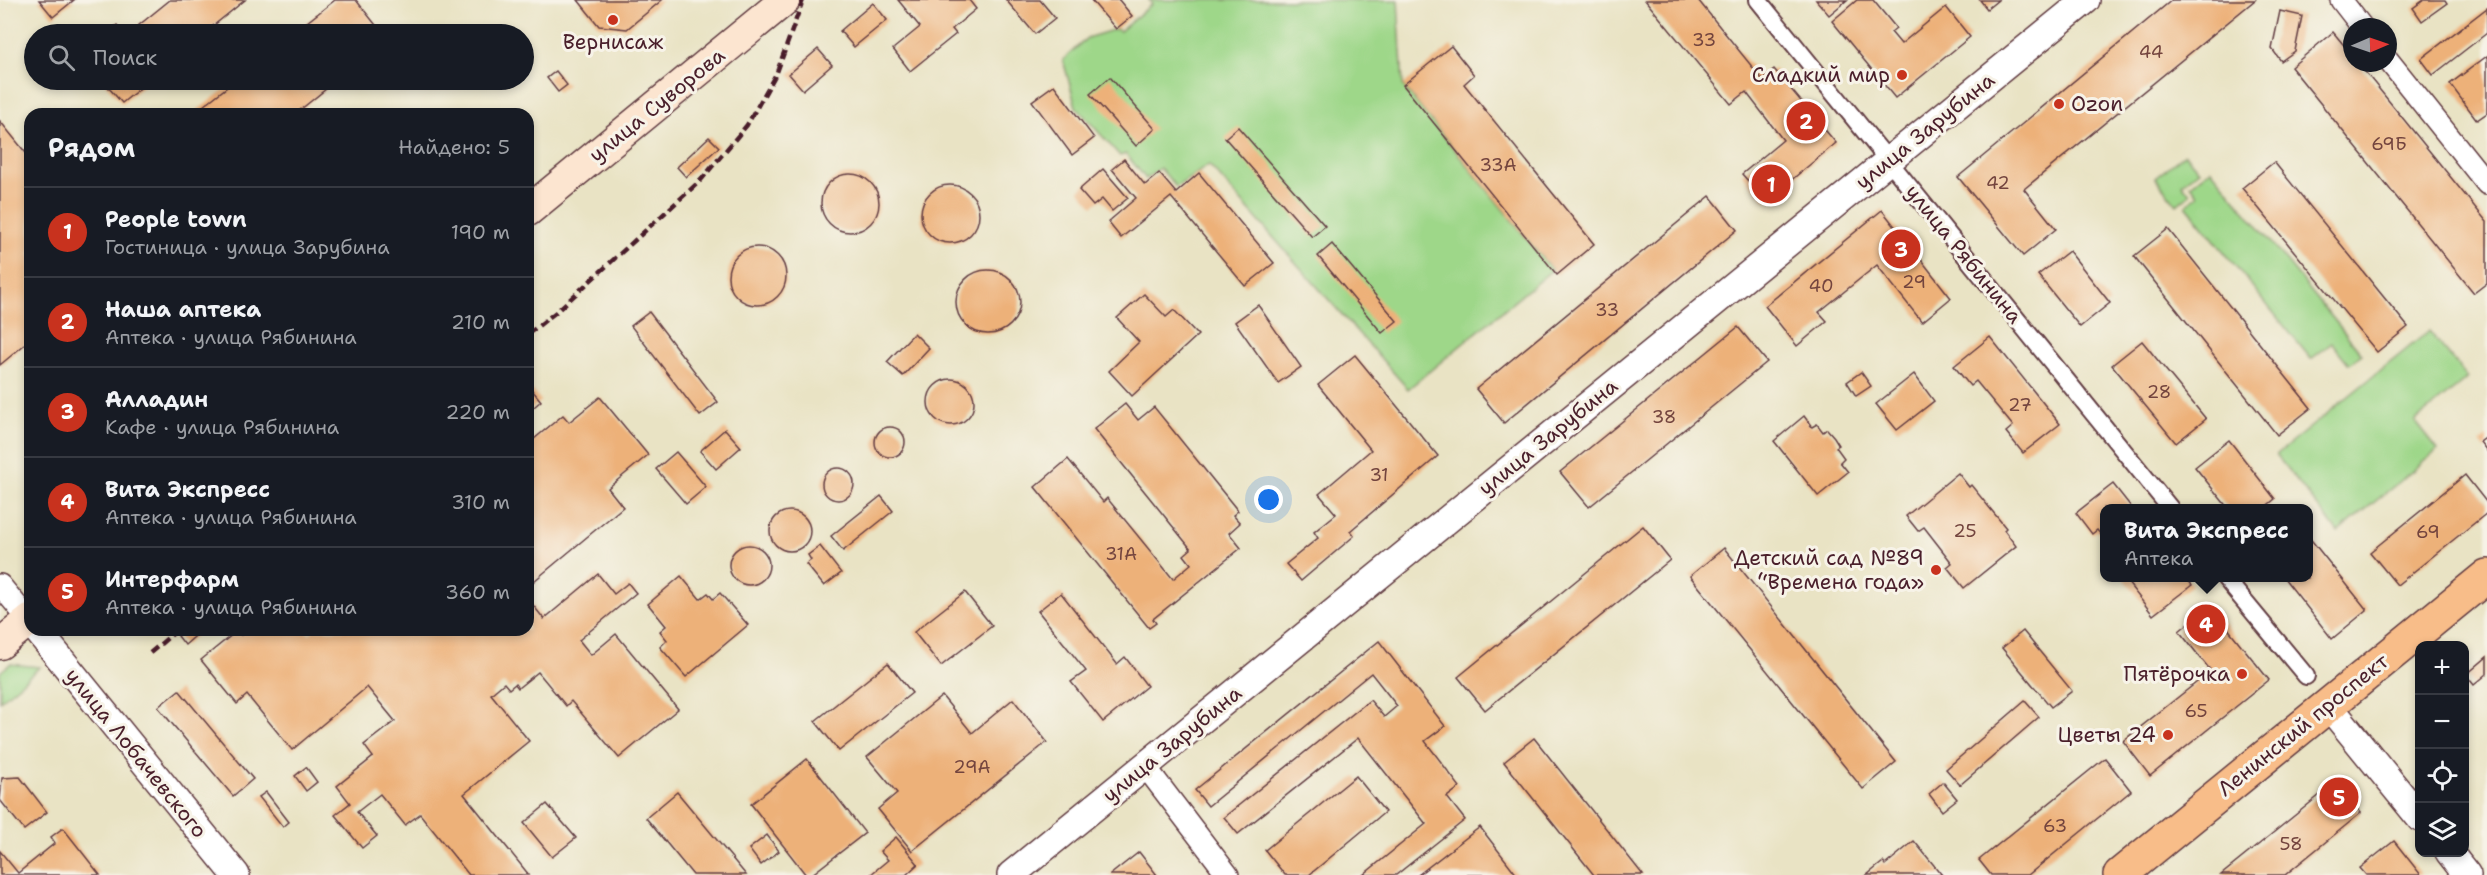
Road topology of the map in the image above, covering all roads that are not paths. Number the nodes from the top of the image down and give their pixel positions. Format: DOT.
graph roads {
  1 [pos="785,0"];
  2 [pos="1758,0"];
  3 [pos="2086,0"];
  4 [pos="2341,0"];
  5 [pos="2355,18"];
  6 [pos="2397,71"];
  7 [pos="1888,161"];
  8 [pos="2487,184"];
  9 [pos="534,206"];
  10 [pos="2167,504"];
  11 [pos="2487,576"];
  12 [pos="2228,582"];
  13 [pos="0,585"];
  14 [pos="24,614"];
  15 [pos="24,628"];
  16 [pos="42,636"];
  17 [pos="0,644"];
  18 [pos="2306,676"];
  19 [pos="2328,705"];
  20 [pos="1145,766"];
  21 [pos="2415,812"];
  22 [pos="2453,857"];
  23 [pos="236,875"];
  24 [pos="1011,875"];
  25 [pos="1228,875"];
  26 [pos="2120,875"];
  27 [pos="2468,875"];
  1 -- 9 [label="main road, улица Суворова"];
  2 -- 7 [label="street, улица Рябинина"];
  3 -- 7 [label="street, улица Зарубина"];
  4 -- 5 [label="street"];
  6 -- 8 [label="street"];
  7 -- 10 [label="street, улица Рябинина"];
  7 -- 20 [label="street, улица Зарубина"];
  11 -- 19 [label="main road, Ленинский проспект"];
  12 -- 18 [label="street"];
  13 -- 14 [label="street, улица Лобачевского"];
  15 -- 17 [label="main road"];
  16 -- 23 [label="street, улица Лобачевского"];
  19 -- 21 [label="street"];
  19 -- 26 [label="main road, Ленинский проспект"];
  20 -- 24 [label="street, улица Зарубина"];
  20 -- 25 [label="street"];
  22 -- 27 [label="street"];
}
